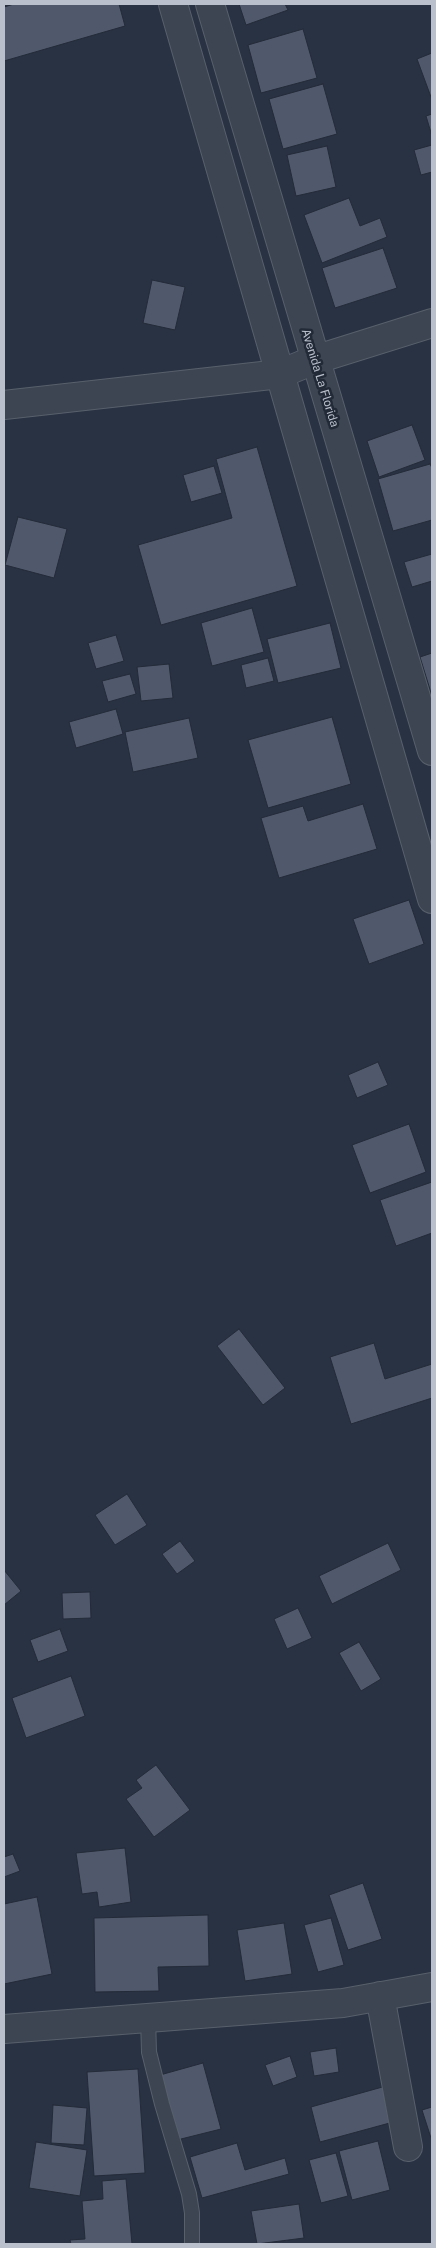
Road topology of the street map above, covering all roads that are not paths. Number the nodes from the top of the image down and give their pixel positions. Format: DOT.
graph roads {
  1 [pos="173,4"];
  2 [pos="210,4"];
  3 [pos="432,323"];
  4 [pos="314,360"];
  5 [pos="280,374"];
  6 [pos="4,405"];
  7 [pos="432,751"];
  8 [pos="432,899"];
  9 [pos="432,1987"];
  10 [pos="380,1996"];
  11 [pos="148,2018"];
  12 [pos="4,2029"];
  13 [pos="408,2147"];
  14 [pos="192,2244"];
  1 -- 5 [label="street"];
  2 -- 4 [label="street, Avenida La Florida"];
  3 -- 4 [label="street"];
  4 -- 5 [label="street"];
  4 -- 7 [label="street, Avenida La Florida"];
  5 -- 6 [label="street"];
  5 -- 8 [label="street"];
  9 -- 10 [label="street"];
  10 -- 11 [label="street"];
  10 -- 13 [label="street"];
  11 -- 12 [label="street"];
  11 -- 14 [label="lane"];
}
